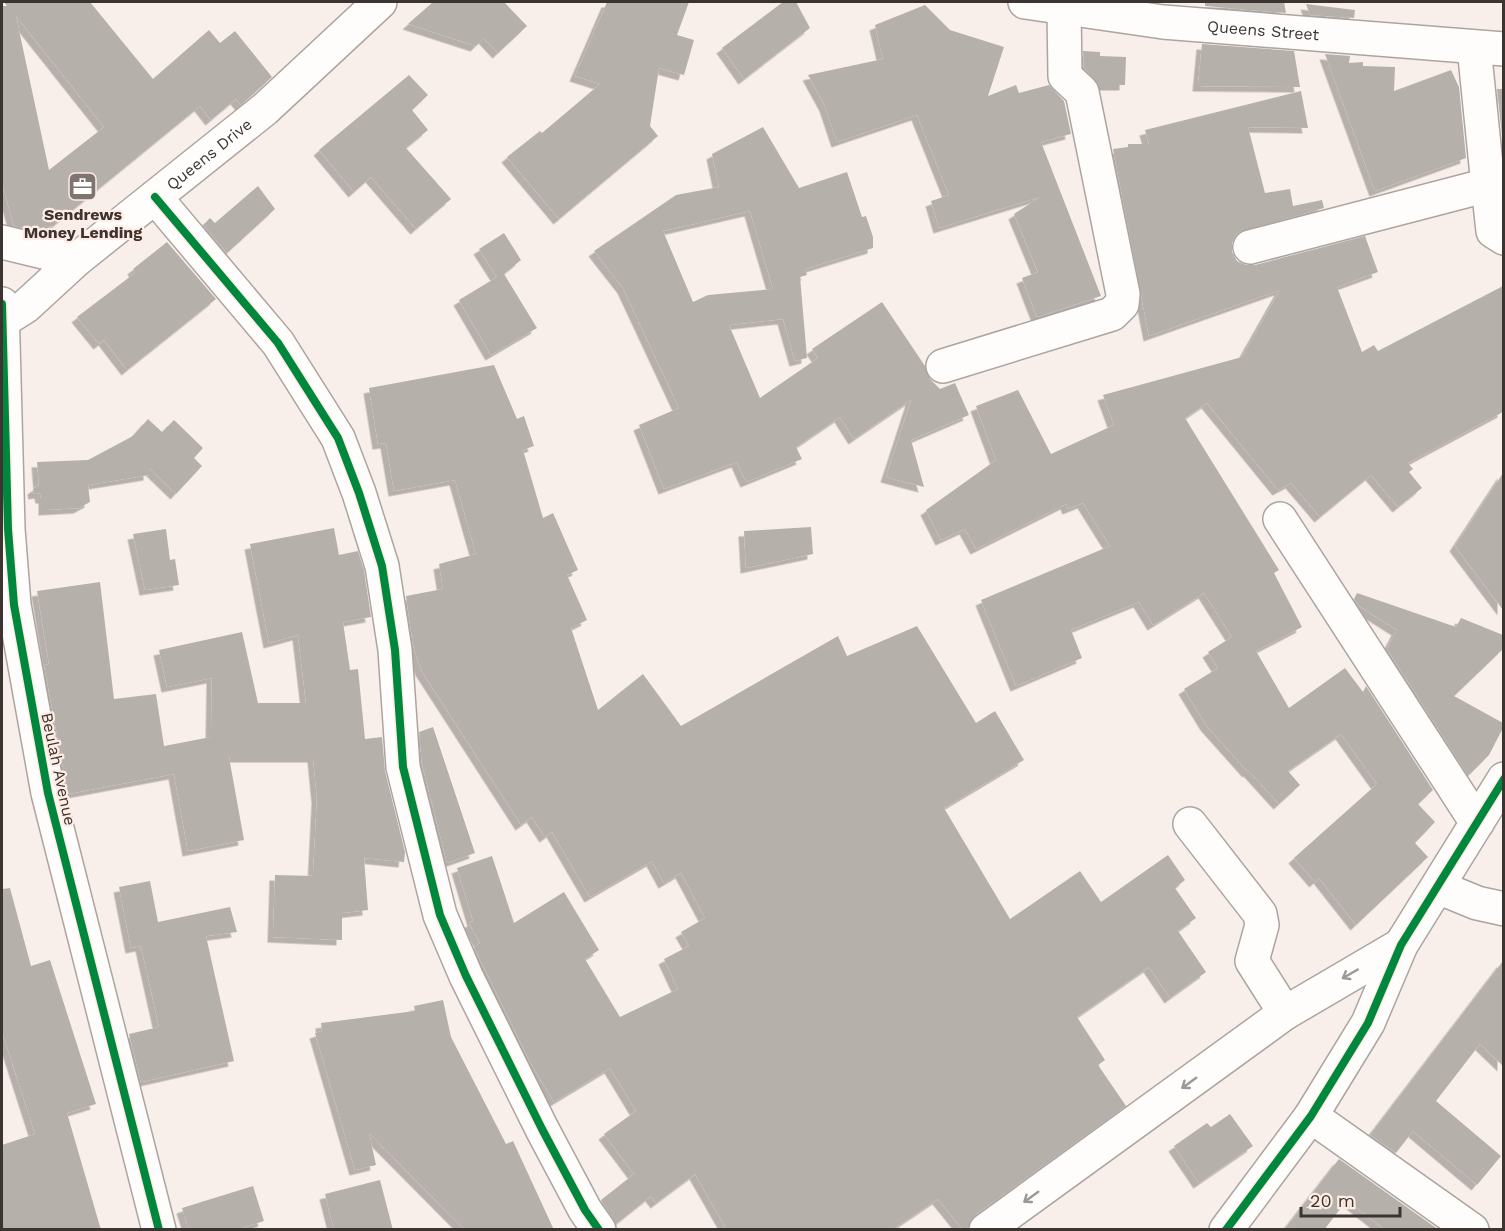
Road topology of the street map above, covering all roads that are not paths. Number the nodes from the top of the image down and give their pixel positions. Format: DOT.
graph roads {
  1 [pos="380,2"];
  2 [pos="1025,2"];
  3 [pos="1064,9"];
  4 [pos="1489,48"];
  5 [pos="1488,184"];
  6 [pos="155,197"];
  7 [pos="1503,238"];
  8 [pos="2,242"];
  9 [pos="1250,247"];
  10 [pos="76,260"];
  11 [pos="3,312"];
  12 [pos="944,366"];
  13 [pos="1280,519"];
  14 [pos="1503,779"];
  15 [pos="1477,823"];
  16 [pos="1190,824"];
  17 [pos="1438,887"];
  18 [pos="1503,909"];
  19 [pos="1401,945"];
  20 [pos="1285,1014"];
  21 [pos="1311,1116"];
  22 [pos="159,1230"];
  23 [pos="599,1230"];
  24 [pos="986,1230"];
  25 [pos="1226,1230"];
  26 [pos="1472,1230"];
  1 -- 6 [label="street, Queens Drive"];
  2 -- 3 [label="street, Queens Street"];
  3 -- 4 [label="street, Queens Street"];
  3 -- 12 [label="street"];
  4 -- 5 [label="street"];
  5 -- 7 [label="street"];
  5 -- 9 [label="street"];
  6 -- 10 [label="street, Queens Drive"];
  6 -- 23 [label="street"];
  8 -- 10 [label="street"];
  10 -- 11 [label="street, Queens Drive"];
  11 -- 22 [label="street, Beulah Avenue"];
  13 -- 15 [label="street"];
  14 -- 15 [label="street"];
  15 -- 17 [label="street"];
  16 -- 20 [label="street"];
  17 -- 18 [label="street"];
  17 -- 19 [label="street"];
  19 -- 20 [label="street, one-way"];
  19 -- 21 [label="street"];
  20 -- 24 [label="street, one-way"];
  21 -- 25 [label="street"];
  21 -- 26 [label="street"];
}
